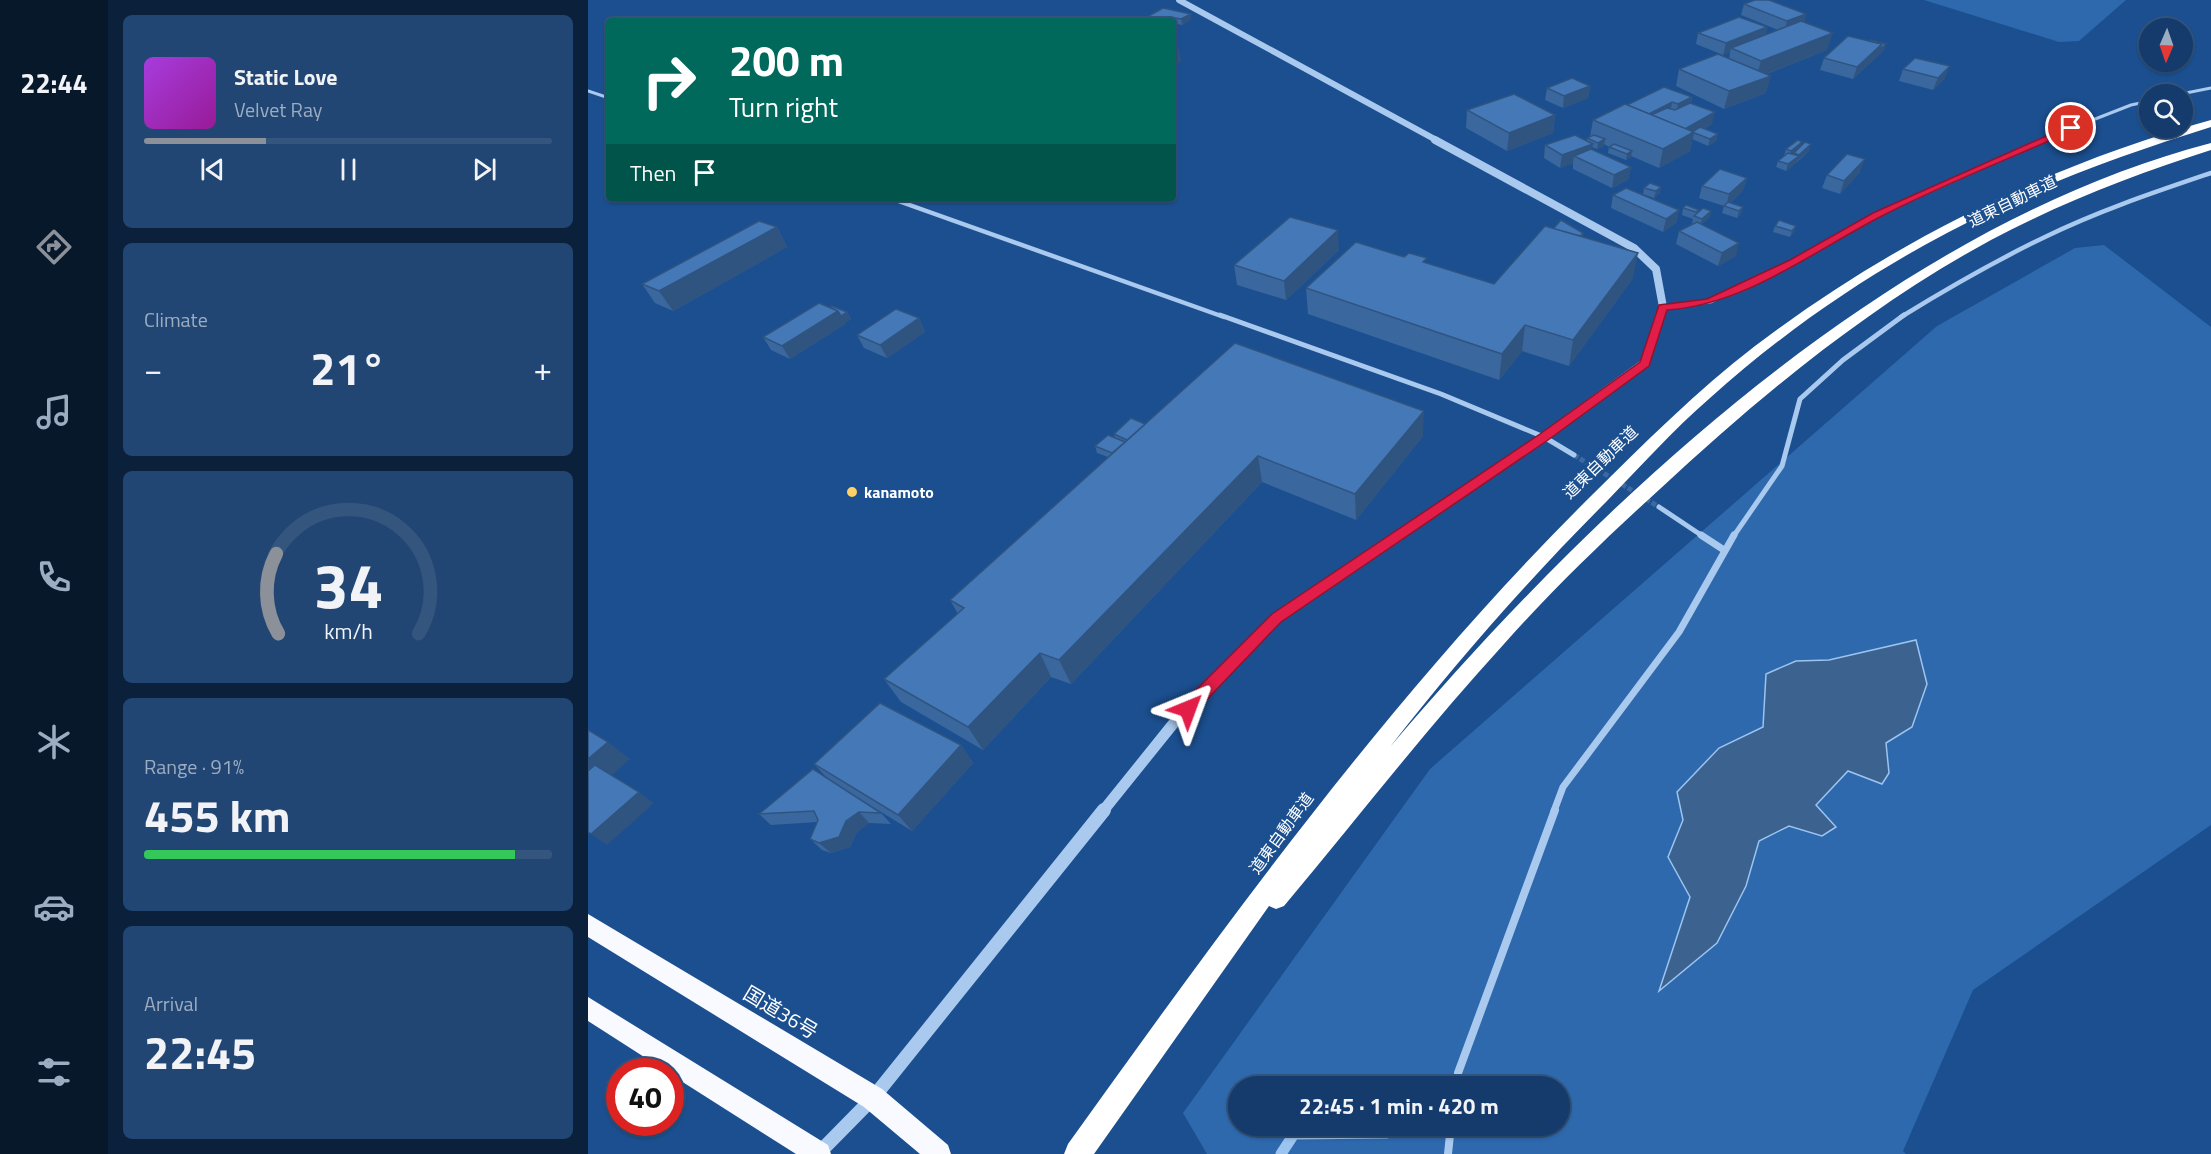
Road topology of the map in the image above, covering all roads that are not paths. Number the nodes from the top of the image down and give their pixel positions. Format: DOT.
graph roads {
  1 [pos="1179,0"];
  2 [pos="2211,88"];
  3 [pos="588,91"];
  4 [pos="2193,92"];
  5 [pos="606,97"];
  6 [pos="2139,103"];
  7 [pos="2211,123"];
  8 [pos="2211,146"];
  9 [pos="2211,173"];
  10 [pos="898,201"];
  11 [pos="1663,307"];
  12 [pos="1544,437"];
  13 [pos="1574,455"];
  14 [pos="1659,507"];
  15 [pos="1724,550"];
  16 [pos="588,925"];
  17 [pos="588,1008"];
  18 [pos="1172,1021"];
  19 [pos="1458,1076"];
  20 [pos="873,1098"];
  21 [pos="1450,1136"];
  22 [pos="818,1154"];
  23 [pos="939,1154"];
  24 [pos="1078,1154"];
  25 [pos="1448,1154"];
  1 -- 11 [label="street"];
  2 -- 4 [label="street"];
  3 -- 5 [label="street"];
  6 -- 11 [label="street"];
  7 -- 18 [label="highway, 道東自動車道"];
  8 -- 18 [label="highway, 道東自動車道"];
  9 -- 15 [label="street"];
  10 -- 12 [label="street"];
  11 -- 12 [label="street"];
  12 -- 13 [label="street"];
  12 -- 20 [label="street"];
  14 -- 15 [label="street"];
  15 -- 19 [label="street"];
  16 -- 20 [label="highway, 国道36号"];
  17 -- 22 [label="highway"];
  18 -- 24 [label="highway, 道東自動車道"];
  20 -- 22 [label="street"];
  20 -- 23 [label="highway, 国道36号"];
  21 -- 25 [label="street"];
}
